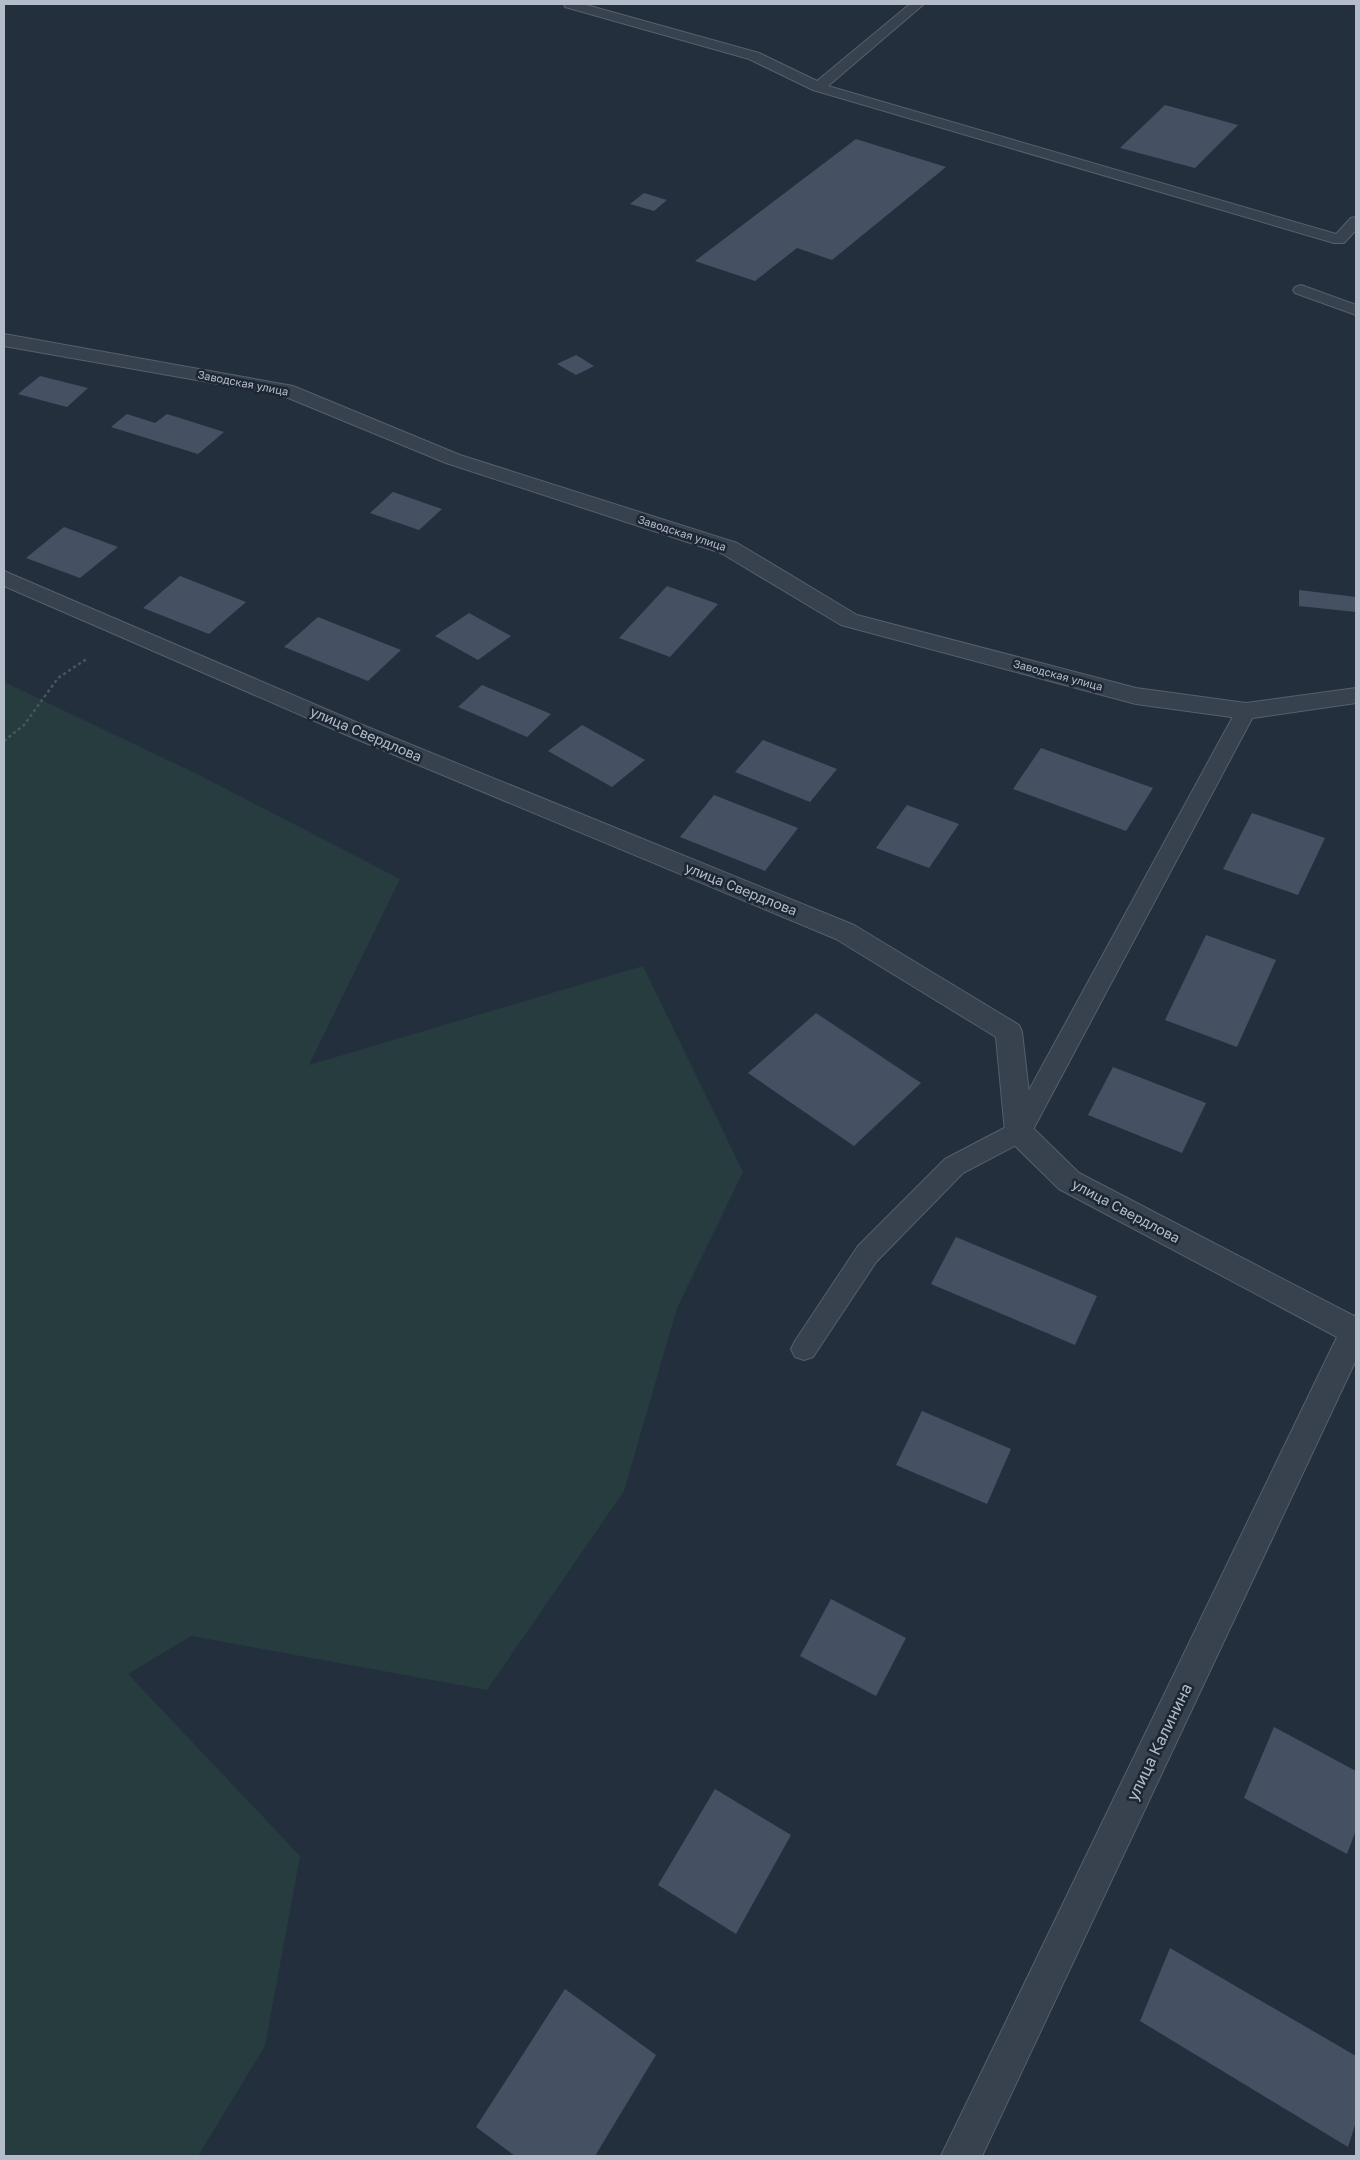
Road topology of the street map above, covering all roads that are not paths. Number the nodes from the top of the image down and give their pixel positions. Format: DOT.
graph roads {
  1 [pos="570,4"];
  2 [pos="918,4"];
  3 [pos="818,87"];
  4 [pos="1356,221"];
  5 [pos="1338,240"];
  6 [pos="1356,245"];
  7 [pos="1301,290"];
  8 [pos="1356,310"];
  9 [pos="4,340"];
  10 [pos="4,578"];
  11 [pos="1356,696"];
  12 [pos="1246,711"];
  13 [pos="1020,1132"];
  14 [pos="1356,1330"];
  15 [pos="804,1349"];
  16 [pos="962,2156"];
  1 -- 3 [label="lane"];
  2 -- 3 [label="lane"];
  3 -- 5 [label="lane"];
  4 -- 5 [label="lane"];
  5 -- 6 [label="lane"];
  7 -- 8 [label="lane"];
  9 -- 12 [label="street, Заводская улица"];
  10 -- 13 [label="street, улица Свердлова"];
  11 -- 12 [label="street, Заводская улица"];
  12 -- 13 [label="lane"];
  13 -- 14 [label="street, улица Свердлова"];
  13 -- 15 [label="lane"];
  14 -- 16 [label="street, улица Калинина"];
}
